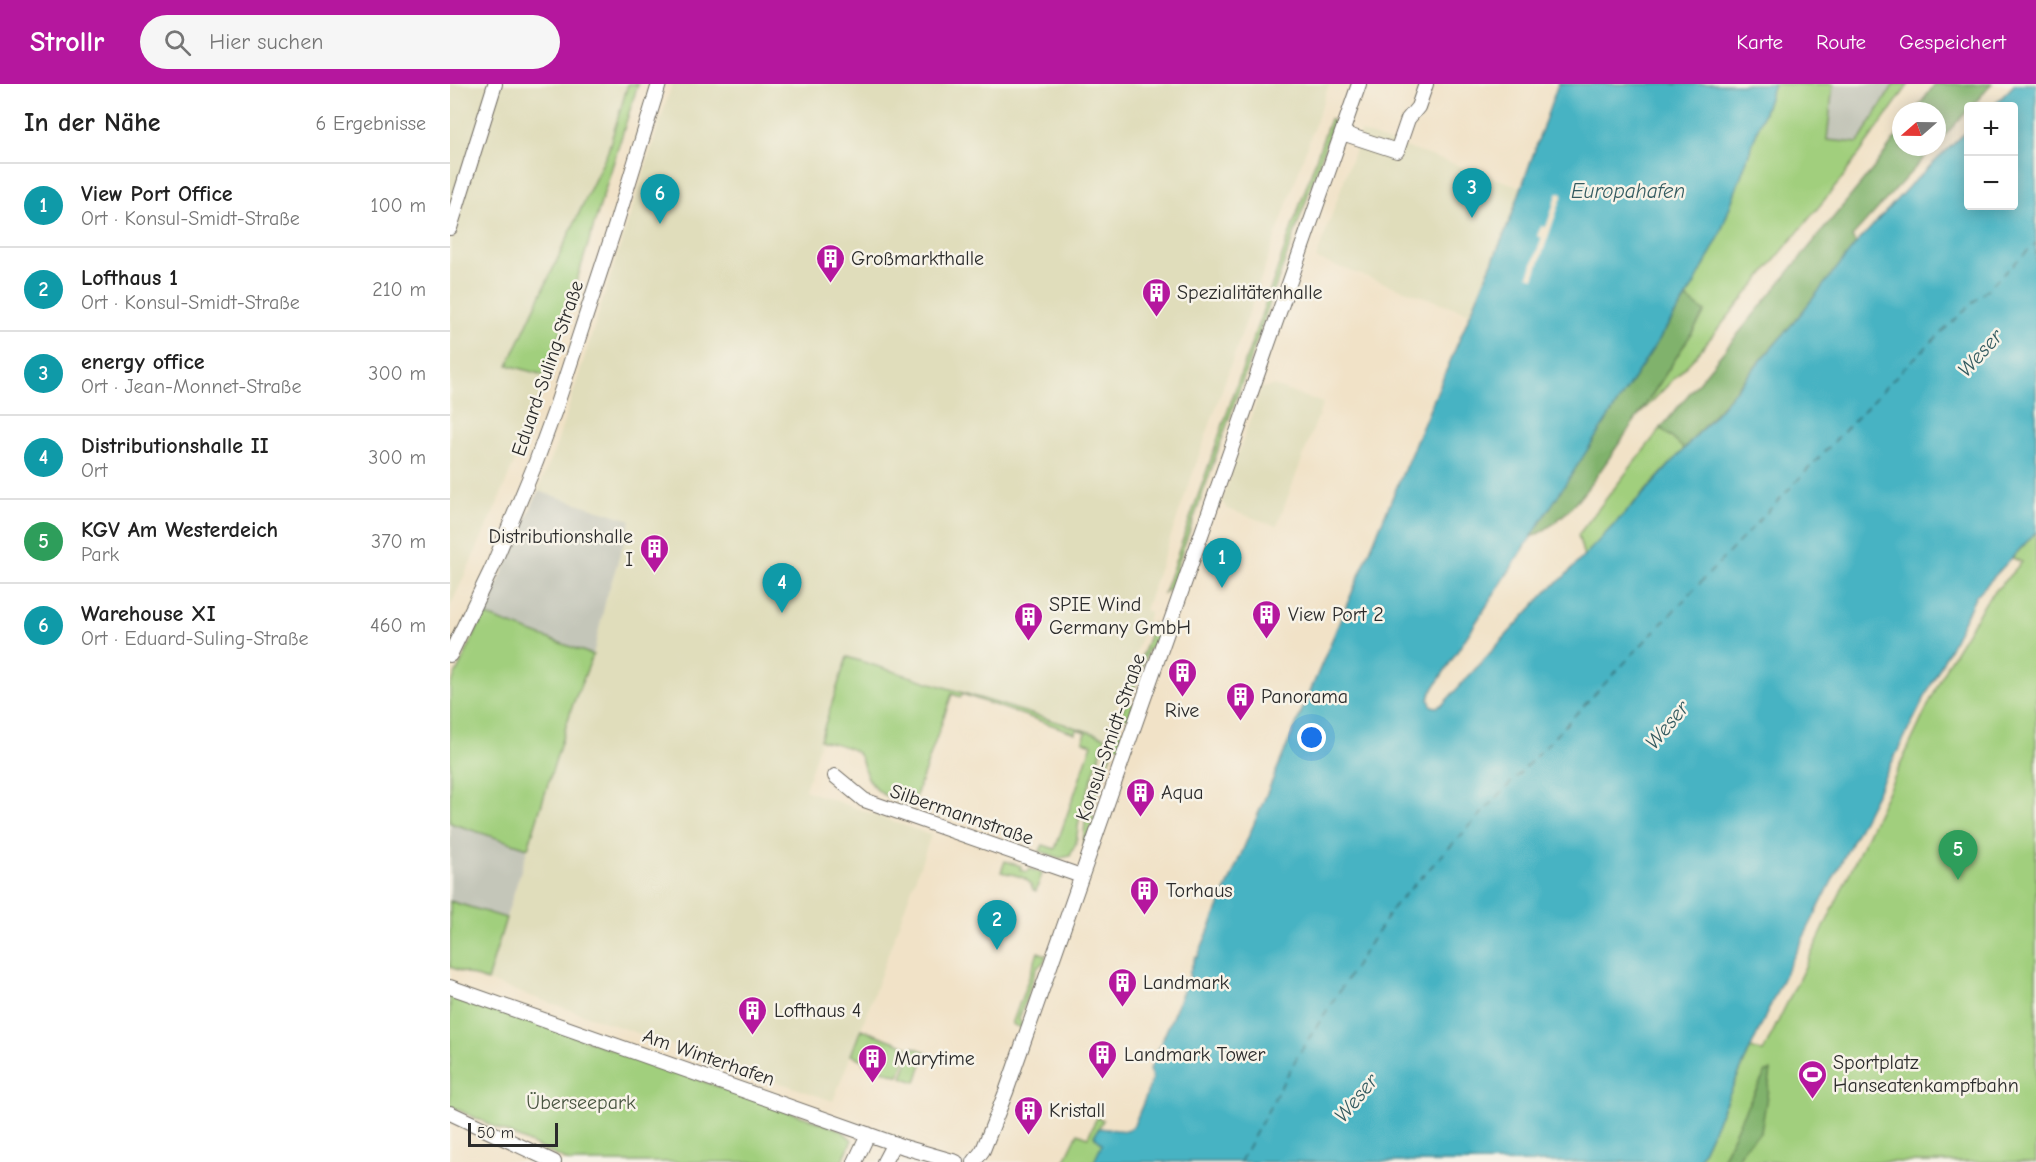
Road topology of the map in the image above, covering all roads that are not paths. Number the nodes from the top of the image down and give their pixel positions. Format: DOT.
graph roads {
  1 [pos="495,84"];
  2 [pos="658,84"];
  3 [pos="1359,84"];
  4 [pos="1426,84"];
  5 [pos="1342,133"];
  6 [pos="450,228"];
  7 [pos="450,656"];
  8 [pos="836,776"];
  9 [pos="1081,876"];
  10 [pos="450,987"];
  11 [pos="450,1113"];
  12 [pos="868,1134"];
  13 [pos="894,1143"];
  14 [pos="554,1162"];
  15 [pos="855,1162"];
  16 [pos="884,1162"];
  17 [pos="956,1162"];
  18 [pos="974,1162"];
  1 -- 6 [label="street"];
  2 -- 7 [label="street, Eduard-Suling-Straße"];
  3 -- 5 [label="street, Konsul-Smidt-Straße"];
  4 -- 5 [label="street"];
  5 -- 9 [label="street, Konsul-Smidt-Straße"];
  8 -- 9 [label="street, Silbermannstraße"];
  9 -- 18 [label="street, Konsul-Smidt-Straße"];
  10 -- 12 [label="street, Am Winterhafen"];
  11 -- 14 [label="street"];
  12 -- 13 [label="street, Am Winterhafen"];
  12 -- 15 [label="street"];
  13 -- 16 [label="street"];
  13 -- 17 [label="street, Am Winterhafen"];
}
